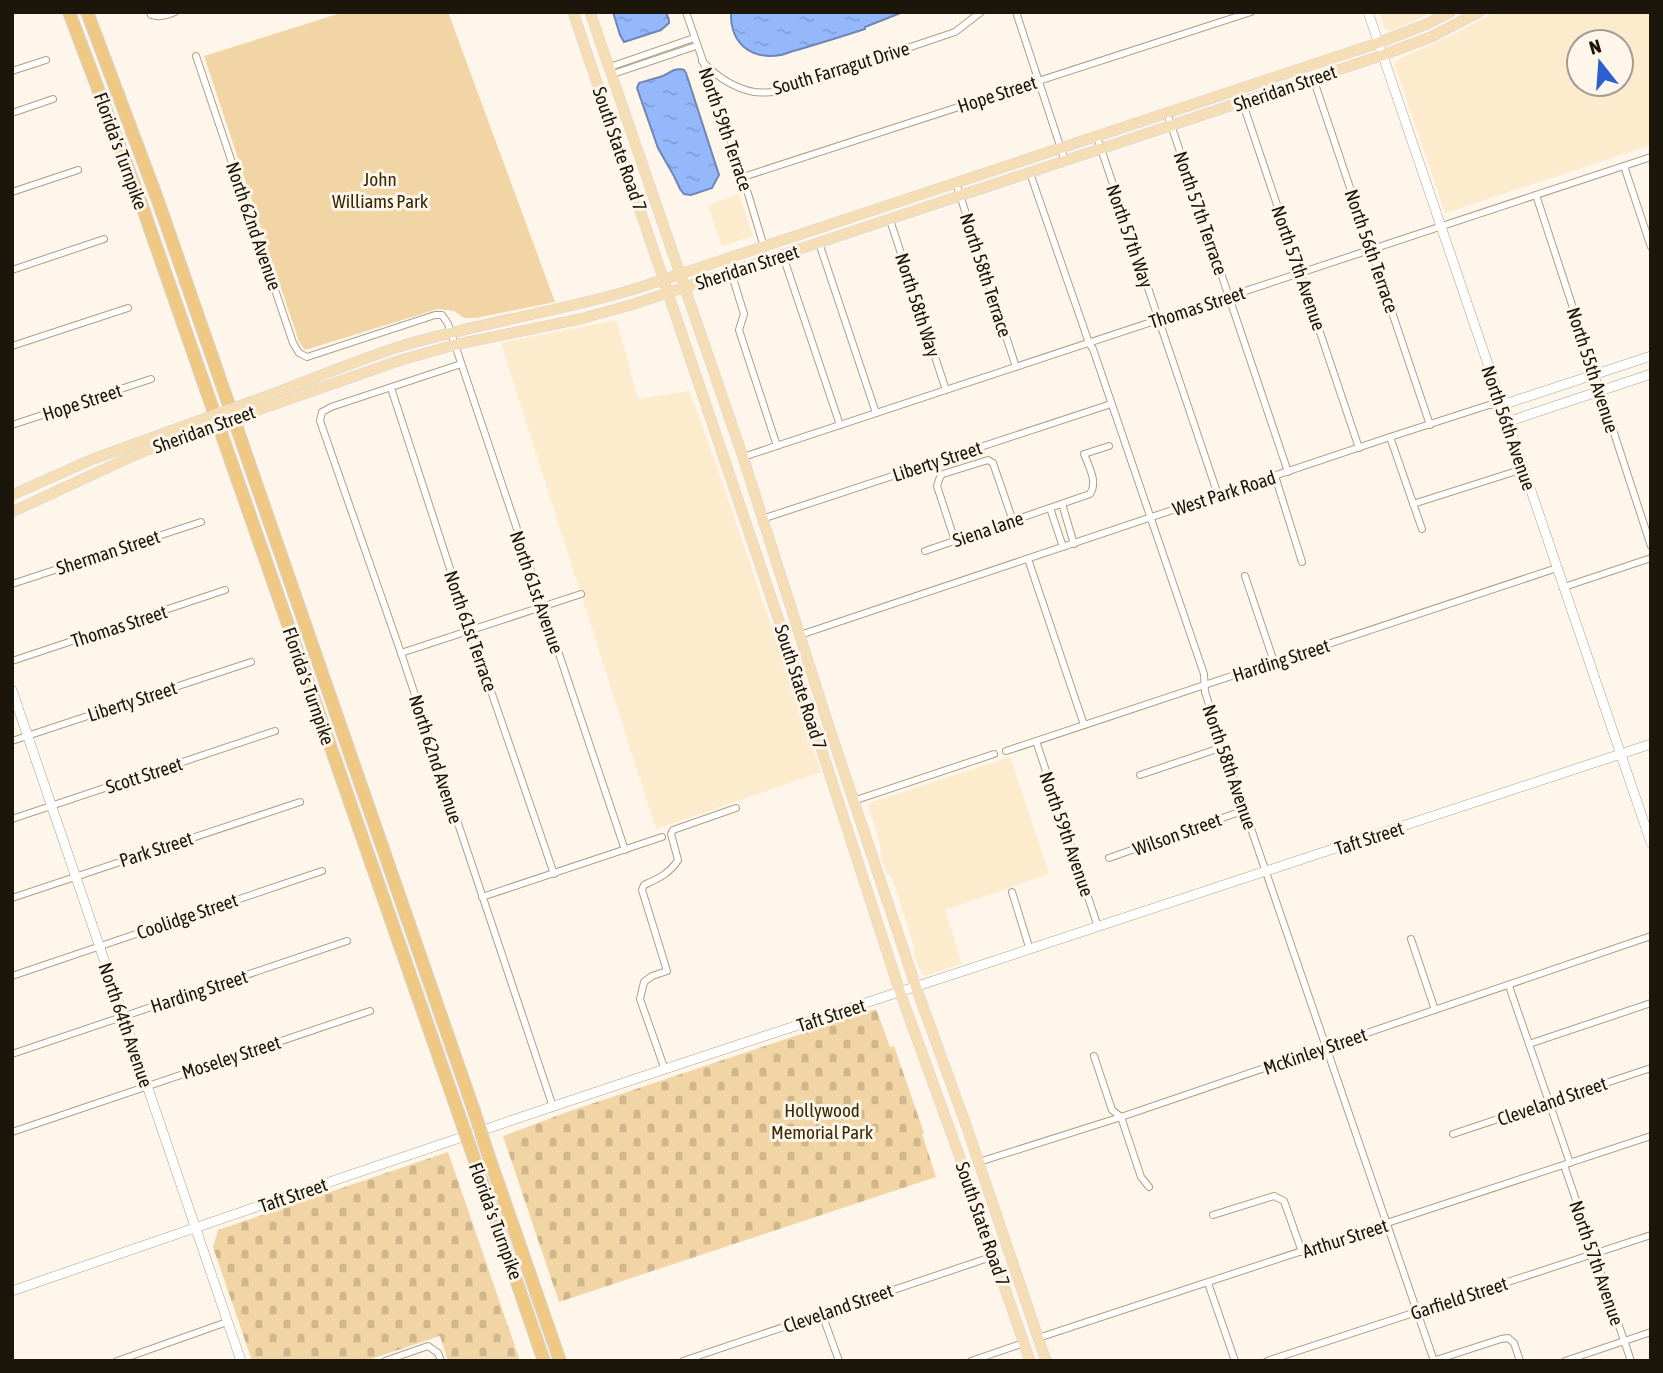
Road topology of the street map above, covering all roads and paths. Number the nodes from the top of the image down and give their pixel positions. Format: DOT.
graph roads {
  1 [pos="69,12"];
  2 [pos="87,12"];
  3 [pos="150,12"];
  4 [pos="175,12"];
  5 [pos="573,12"];
  6 [pos="590,12"];
  7 [pos="688,12"];
  8 [pos="981,12"];
  9 [pos="1251,12"];
  10 [pos="1368,12"];
  11 [pos="1450,12"];
  12 [pos="1479,12"];
  13 [pos="1017,13"];
  14 [pos="695,42"];
  15 [pos="1378,43"];
  16 [pos="588,53"];
  17 [pos="196,55"];
  18 [pos="1383,55"];
  19 [pos="46,60"];
  20 [pos="702,61"];
  21 [pos="611,70"];
  22 [pos="12,71"];
  23 [pos="1313,78"];
  24 [pos="1039,81"];
  25 [pos="1238,89"];
  26 [pos="53,99"];
  27 [pos="1242,103"];
  28 [pos="12,113"];
  29 [pos="1167,113"];
  30 [pos="1172,126"];
  31 [pos="1097,136"];
  32 [pos="1061,148"];
  33 [pos="1101,149"];
  34 [pos="1651,157"];
  35 [pos="1065,160"];
  36 [pos="1625,166"];
  37 [pos="78,170"];
  38 [pos="1030,173"];
  39 [pos="743,177"];
  40 [pos="956,183"];
  41 [pos="12,192"];
  42 [pos="1536,195"];
  43 [pos="960,196"];
  44 [pos="890,220"];
  45 [pos="1442,226"];
  46 [pos="104,239"];
  47 [pos="819,243"];
  48 [pos="764,247"];
  49 [pos="1651,247"];
  50 [pos="1372,249"];
  51 [pos="783,256"];
  52 [pos="12,270"];
  53 [pos="731,272"];
  54 [pos="1301,273"];
  55 [pos="681,274"];
  56 [pos="664,280"];
  57 [pos="685,287"];
  58 [pos="668,293"];
  59 [pos="1229,296"];
  60 [pos="128,308"];
  61 [pos="1159,320"];
  62 [pos="451,333"];
  63 [pos="1089,343"];
  64 [pos="454,345"];
  65 [pos="12,346"];
  66 [pos="1651,356"];
  67 [pos="461,364"];
  68 [pos="1016,367"];
  69 [pos="1651,374"];
  70 [pos="1595,375"];
  71 [pos="151,379"];
  72 [pos="391,388"];
  73 [pos="946,390"];
  74 [pos="1600,391"];
  75 [pos="1111,404"];
  76 [pos="1500,404"];
  77 [pos="254,406"];
  78 [pos="876,413"];
  79 [pos="1507,422"];
  80 [pos="12,425"];
  81 [pos="840,425"];
  82 [pos="1430,425"];
  83 [pos="197,426"];
  84 [pos="1390,437"];
  85 [pos="777,446"];
  86 [pos="1109,446"];
  87 [pos="721,447"];
  88 [pos="1359,448"];
  89 [pos="742,455"];
  90 [pos="1523,469"];
  91 [pos="1289,472"];
  92 [pos="1275,477"];
  93 [pos="12,495"];
  94 [pos="1217,495"];
  95 [pos="1062,504"];
  96 [pos="1413,504"];
  97 [pos="1050,508"];
  98 [pos="12,512"];
  99 [pos="1151,518"];
  100 [pos="762,519"];
  101 [pos="1013,520"];
  102 [pos="201,522"];
  103 [pos="1422,529"];
  104 [pos="955,541"];
  105 [pos="1074,544"];
  106 [pos="1651,545"];
  107 [pos="1063,547"];
  108 [pos="925,551"];
  109 [pos="1651,558"];
  110 [pos="1028,559"];
  111 [pos="1303,562"];
  112 [pos="1557,568"];
  113 [pos="1245,576"];
  114 [pos="13,583"];
  115 [pos="1564,587"];
  116 [pos="225,590"];
  117 [pos="581,594"];
  118 [pos="542,607"];
  119 [pos="780,623"];
  120 [pos="470,630"];
  121 [pos="800,635"];
  122 [pos="401,653"];
  123 [pos="12,661"];
  124 [pos="251,662"];
  125 [pos="1274,662"];
  126 [pos="797,671"];
  127 [pos="815,682"];
  128 [pos="1205,685"];
  129 [pos="12,690"];
  130 [pos="1084,725"];
  131 [pos="275,731"];
  132 [pos="28,735"];
  133 [pos="12,741"];
  134 [pos="1036,741"];
  135 [pos="1651,744"];
  136 [pos="1223,747"];
  137 [pos="1006,751"];
  138 [pos="994,754"];
  139 [pos="1621,754"];
  140 [pos="1140,775"];
  141 [pos="836,792"];
  142 [pos="300,802"];
  143 [pos="853,802"];
  144 [pos="51,805"];
  145 [pos="736,808"];
  146 [pos="1245,810"];
  147 [pos="12,819"];
  148 [pos="847,824"];
  149 [pos="864,832"];
  150 [pos="662,837"];
  151 [pos="1650,841"];
  152 [pos="625,850"];
  153 [pos="1109,858"];
  154 [pos="321,871"];
  155 [pos="1267,872"];
  156 [pos="554,874"];
  157 [pos="75,876"];
  158 [pos="1012,892"];
  159 [pos="482,897"];
  160 [pos="12,898"];
  161 [pos="1098,927"];
  162 [pos="1651,936"];
  163 [pos="1411,939"];
  164 [pos="347,941"];
  165 [pos="99,946"];
  166 [pos="1030,950"];
  167 [pos="12,976"];
  168 [pos="1509,986"];
  169 [pos="916,987"];
  170 [pos="900,992"];
  171 [pos="1651,1003"];
  172 [pos="1435,1010"];
  173 [pos="370,1011"];
  174 [pos="123,1016"];
  175 [pos="1529,1044"];
  176 [pos="1326,1047"];
  177 [pos="12,1054"];
  178 [pos="1094,1056"];
  179 [pos="1651,1068"];
  180 [pos="665,1070"];
  181 [pos="146,1085"];
  182 [pos="1549,1102"];
  183 [pos="553,1107"];
  184 [pos="1121,1116"];
  185 [pos="12,1132"];
  186 [pos="1453,1134"];
  187 [pos="1651,1136"];
  188 [pos="958,1152"];
  189 [pos="979,1162"];
  190 [pos="1567,1164"];
  191 [pos="1149,1187"];
  192 [pos="1213,1215"];
  193 [pos="1386,1224"];
  194 [pos="195,1228"];
  195 [pos="1651,1235"];
  196 [pos="1302,1252"];
  197 [pos="1594,1254"];
  198 [pos="994,1256"];
  199 [pos="1013,1267"];
  200 [pos="1208,1283"];
  201 [pos="12,1291"];
  202 [pos="1416,1312"];
  203 [pos="822,1314"];
  204 [pos="227,1322"];
  205 [pos="1651,1332"];
  206 [pos="1038,1338"];
  207 [pos="1624,1341"];
  208 [pos="1024,1343"];
  209 [pos="117,1361"];
  210 [pos="240,1361"];
  211 [pos="385,1361"];
  212 [pos="441,1361"];
  213 [pos="544,1361"];
  214 [pos="560,1361"];
  215 [pos="683,1361"];
  216 [pos="839,1361"];
  217 [pos="971,1361"];
  218 [pos="1030,1361"];
  219 [pos="1046,1361"];
  220 [pos="1235,1361"];
  221 [pos="1267,1361"];
  222 [pos="1433,1361"];
  223 [pos="1520,1361"];
  224 [pos="1565,1361"];
  225 [pos="1631,1361"];
  1 -- 213 [label="highway, Florida's Turnpike, bridge"];
  2 -- 214 [label="highway, Florida's Turnpike, bridge"];
  3 -- 4 [label="street"];
  5 -- 16 [label="main road, South State Road 7"];
  6 -- 21 [label="main road, South State Road 7"];
  7 -- 14 [label="street, North 59th Terrace"];
  8 -- 20 [label="street, South Farragut Drive"];
  9 -- 24 [label="street, Hope Street"];
  10 -- 15 [label="street, North 56th Avenue"];
  11 -- 15 [label="main road, Sheridan Street"];
  12 -- 18 [label="main road, Sheridan Street"];
  13 -- 24 [label="street"];
  14 -- 20 [label="street, North 59th Terrace"];
  14 -- 21 [label="street"];
  15 -- 18 [label="street, North 56th Avenue"];
  15 -- 25 [label="main road, Sheridan Street"];
  16 -- 21 [label="main road"];
  16 -- 56 [label="main road, South State Road 7"];
  17 -- 62 [label="street, North 62nd Avenue"];
  18 -- 23 [label="main road, Sheridan Street"];
  18 -- 45 [label="street, North 56th Avenue"];
  19 -- 22 [label="street"];
  20 -- 39 [label="street, North 59th Terrace"];
  21 -- 55 [label="main road, South State Road 7"];
  23 -- 27 [label="main road, Sheridan Street"];
  23 -- 50 [label="street, North 56th Terrace"];
  24 -- 32 [label="street"];
  24 -- 39 [label="street, Hope Street"];
  25 -- 27 [label="street, North 57th Avenue"];
  25 -- 29 [label="main road, Sheridan Street"];
  26 -- 28 [label="street"];
  27 -- 30 [label="main road, Sheridan Street"];
  27 -- 54 [label="street, North 57th Avenue"];
  29 -- 30 [label="street, North 57th Terrace"];
  29 -- 31 [label="main road, Sheridan Street"];
  30 -- 33 [label="main road, Sheridan Street"];
  30 -- 59 [label="street, North 57th Terrace"];
  31 -- 32 [label="main road, Sheridan Street"];
  31 -- 33 [label="street, North 57th Way"];
  32 -- 35 [label="street"];
  32 -- 40 [label="main road, Sheridan Street"];
  33 -- 35 [label="main road, Sheridan Street"];
  33 -- 61 [label="street, North 57th Way"];
  34 -- 36 [label="street, Thomas Street"];
  35 -- 38 [label="main road, Sheridan Street"];
  36 -- 42 [label="street, Thomas Street"];
  36 -- 49 [label="street"];
  37 -- 41 [label="street"];
  38 -- 43 [label="main road, Sheridan Street"];
  38 -- 63 [label="street, North 58th Avenue"];
  39 -- 48 [label="street, North 59th Terrace"];
  40 -- 43 [label="street, North 58th Terrace"];
  40 -- 48 [label="main road, Sheridan Street"];
  42 -- 45 [label="street, Thomas Street"];
  42 -- 70 [label="street, North 55th Avenue"];
  43 -- 44 [label="main road, Sheridan Street"];
  43 -- 68 [label="street, North 58th Terrace"];
  44 -- 47 [label="main road, Sheridan Street"];
  44 -- 73 [label="street, North 58th Way"];
  45 -- 50 [label="street, Thomas Street"];
  45 -- 76 [label="street, North 56th Avenue"];
  46 -- 52 [label="street"];
  47 -- 51 [label="main road, Sheridan Street"];
  47 -- 78 [label="street"];
  48 -- 55 [label="main road, Sheridan Street"];
  50 -- 54 [label="street, Thomas Street"];
  50 -- 82 [label="street, North 56th Terrace"];
  51 -- 53 [label="main road, Sheridan Street"];
  51 -- 81 [label="street"];
  53 -- 57 [label="main road, Sheridan Street"];
  53 -- 85 [label="street"];
  54 -- 59 [label="street, Thomas Street"];
  54 -- 88 [label="street, North 57th Avenue"];
  55 -- 56 [label="main road, Sheridan Street"];
  55 -- 57 [label="main road, South State Road 7"];
  56 -- 58 [label="main road, South State Road 7"];
  56 -- 62 [label="main road, Sheridan Street"];
  57 -- 58 [label="main road, Sheridan Street"];
  57 -- 89 [label="main road, South State Road 7"];
  58 -- 64 [label="main road, Sheridan Street"];
  58 -- 87 [label="main road, South State Road 7"];
  59 -- 61 [label="street, Thomas Street"];
  59 -- 91 [label="street, North 57th Terrace"];
  60 -- 65 [label="street"];
  61 -- 63 [label="street, Thomas Street"];
  61 -- 94 [label="street, North 57th Way"];
  62 -- 64 [label="street, North 61st Avenue"];
  62 -- 77 [label="main road, Sheridan Street"];
  63 -- 68 [label="street, Thomas Street"];
  63 -- 75 [label="street, North 58th Avenue"];
  64 -- 67 [label="street, North 61st Avenue"];
  64 -- 77 [label="main road, Sheridan Street"];
  66 -- 70 [label="street, West Park Road"];
  67 -- 72 [label="street"];
  67 -- 118 [label="street, North 61st Avenue"];
  68 -- 73 [label="street, Thomas Street"];
  69 -- 74 [label="street"];
  70 -- 74 [label="street, North 55th Avenue"];
  70 -- 76 [label="street, West Park Road"];
  71 -- 80 [label="street, Hope Street"];
  72 -- 120 [label="street, North 61st Terrace"];
  72 -- 122 [label="street, North 62nd Avenue"];
  73 -- 78 [label="street, Thomas Street"];
  74 -- 79 [label="street"];
  74 -- 106 [label="street, North 55th Avenue"];
  75 -- 99 [label="street, North 58th Avenue"];
  75 -- 100 [label="street, Liberty Street"];
  76 -- 79 [label="street, North 56th Avenue"];
  76 -- 82 [label="street, West Park Road"];
  77 -- 83 [label="main road, Sheridan Street, bridge"];
  78 -- 81 [label="street, Thomas Street"];
  79 -- 90 [label="street, North 56th Avenue"];
  81 -- 85 [label="street, Thomas Street"];
  82 -- 84 [label="street, West Park Road"];
  83 -- 93 [label="main road, Sheridan Street"];
  83 -- 98 [label="main road, Sheridan Street"];
  84 -- 88 [label="street, West Park Road"];
  84 -- 96 [label="street"];
  85 -- 89 [label="street, Thomas Street"];
  86 -- 95 [label="street, Siena lane"];
  87 -- 89 [label="main road"];
  87 -- 119 [label="main road, South State Road 7"];
  88 -- 91 [label="street, West Park Road"];
  89 -- 100 [label="main road, South State Road 7"];
  90 -- 96 [label="street"];
  90 -- 112 [label="street, North 56th Avenue"];
  91 -- 92 [label="street, West Park Road"];
  92 -- 94 [label="street, West Park Road"];
  92 -- 111 [label="street"];
  94 -- 99 [label="street, West Park Road"];
  95 -- 97 [label="street, Siena lane"];
  95 -- 105 [label="street"];
  96 -- 103 [label="street"];
  97 -- 101 [label="street, Siena lane"];
  97 -- 107 [label="street, Siena lane"];
  99 -- 105 [label="street, West Park Road"];
  99 -- 128 [label="street, North 58th Avenue"];
  100 -- 121 [label="main road, South State Road 7"];
  101 -- 104 [label="street, Siena lane"];
  101 -- 104 [label="street"];
  102 -- 114 [label="street, Sherman Street"];
  104 -- 108 [label="street, Siena lane"];
  105 -- 107 [label="street, West Park Road"];
  107 -- 110 [label="street, West Park Road"];
  109 -- 115 [label="street"];
  110 -- 121 [label="street, West Park Road"];
  110 -- 130 [label="street"];
  112 -- 115 [label="street, North 56th Avenue"];
  112 -- 125 [label="street, Harding Street"];
  113 -- 125 [label="street"];
  115 -- 139 [label="street, North 56th Avenue"];
  116 -- 123 [label="street, Thomas Street"];
  117 -- 118 [label="street"];
  118 -- 120 [label="street"];
  118 -- 152 [label="street, North 61st Avenue"];
  119 -- 121 [label="main road"];
  119 -- 126 [label="main road, South State Road 7"];
  120 -- 122 [label="street"];
  120 -- 156 [label="street, North 61st Terrace"];
  121 -- 127 [label="main road, South State Road 7"];
  122 -- 159 [label="street, North 62nd Avenue"];
  124 -- 132 [label="street, Liberty Street"];
  125 -- 128 [label="street, Harding Street"];
  126 -- 127 [label="main road"];
  126 -- 141 [label="main road, South State Road 7"];
  127 -- 143 [label="main road, South State Road 7"];
  128 -- 130 [label="street, Harding Street"];
  128 -- 136 [label="street, North 58th Avenue"];
  129 -- 132 [label="street, North 64th Avenue"];
  130 -- 134 [label="street, Harding Street"];
  131 -- 144 [label="street, Scott Street"];
  132 -- 133 [label="street, Liberty Street"];
  132 -- 144 [label="street, North 64th Avenue"];
  134 -- 137 [label="street, Harding Street"];
  134 -- 161 [label="street, North 59th Avenue"];
  135 -- 139 [label="street, Taft Street"];
  136 -- 140 [label="street"];
  136 -- 146 [label="street, North 58th Avenue"];
  138 -- 143 [label="street"];
  139 -- 151 [label="street, North 56th Avenue"];
  139 -- 155 [label="street, Taft Street"];
  141 -- 143 [label="main road"];
  141 -- 148 [label="main road, South State Road 7"];
  142 -- 157 [label="street, Park Street"];
  143 -- 149 [label="main road, South State Road 7"];
  144 -- 147 [label="street, Scott Street"];
  144 -- 157 [label="street, North 64th Avenue"];
  145 -- 180 [label="street"];
  146 -- 153 [label="street, Wilson Street"];
  146 -- 155 [label="street, North 58th Avenue"];
  148 -- 149 [label="main road"];
  148 -- 170 [label="main road, South State Road 7"];
  149 -- 169 [label="main road, South State Road 7"];
  150 -- 152 [label="street"];
  152 -- 156 [label="street"];
  154 -- 165 [label="street, Coolidge Street"];
  155 -- 161 [label="street, Taft Street"];
  155 -- 176 [label="street, North 58th Avenue"];
  156 -- 159 [label="street"];
  157 -- 160 [label="street, Park Street"];
  157 -- 165 [label="street, North 64th Avenue"];
  158 -- 166 [label="street"];
  159 -- 183 [label="street, North 62nd Avenue"];
  161 -- 166 [label="street, Taft Street"];
  162 -- 168 [label="street, McKinley Street"];
  163 -- 172 [label="street"];
  164 -- 174 [label="street, Harding Street"];
  165 -- 167 [label="street, Coolidge Street"];
  165 -- 174 [label="street, North 64th Avenue"];
  166 -- 169 [label="street, Taft Street"];
  168 -- 172 [label="street, McKinley Street"];
  168 -- 175 [label="street, North 57th Avenue"];
  169 -- 170 [label="street, Taft Street"];
  169 -- 189 [label="main road, South State Road 7"];
  170 -- 180 [label="street, Taft Street"];
  170 -- 188 [label="main road, South State Road 7"];
  171 -- 175 [label="street"];
  172 -- 176 [label="street, McKinley Street"];
  173 -- 181 [label="street, Moseley Street"];
  174 -- 177 [label="street, Harding Street"];
  174 -- 181 [label="street, North 64th Avenue"];
  175 -- 182 [label="street, North 57th Avenue"];
  176 -- 184 [label="street, McKinley Street"];
  176 -- 193 [label="street, North 58th Avenue"];
  178 -- 184 [label="street"];
  179 -- 182 [label="street, Cleveland Street"];
  180 -- 183 [label="street, Taft Street"];
  181 -- 185 [label="street, Moseley Street"];
  181 -- 194 [label="street, North 64th Avenue"];
  182 -- 186 [label="street, Cleveland Street"];
  182 -- 190 [label="street, North 57th Avenue"];
  183 -- 194 [label="street, Taft Street"];
  184 -- 189 [label="street, McKinley Street"];
  184 -- 191 [label="street"];
  187 -- 190 [label="street, Arthur Street"];
  188 -- 189 [label="main road"];
  188 -- 198 [label="main road, South State Road 7"];
  189 -- 199 [label="main road, South State Road 7"];
  190 -- 193 [label="street, Arthur Street"];
  190 -- 197 [label="street, North 57th Avenue"];
  192 -- 196 [label="street"];
  193 -- 196 [label="street, Arthur Street"];
  193 -- 202 [label="street, North 58th Avenue"];
  194 -- 201 [label="street, Taft Street"];
  194 -- 204 [label="street, North 64th Avenue"];
  195 -- 197 [label="street, Garfield Street"];
  196 -- 200 [label="street, Arthur Street"];
  197 -- 202 [label="street, Garfield Street"];
  197 -- 207 [label="street, North 57th Avenue"];
  198 -- 199 [label="main road"];
  198 -- 203 [label="street, Cleveland Street"];
  198 -- 208 [label="main road, South State Road 7"];
  199 -- 206 [label="main road, South State Road 7"];
  200 -- 206 [label="street, Arthur Street"];
  200 -- 220 [label="street"];
  202 -- 221 [label="street, Garfield Street"];
  202 -- 222 [label="street, North 58th Avenue"];
  203 -- 215 [label="street, Cleveland Street"];
  203 -- 216 [label="street"];
  204 -- 209 [label="street"];
  204 -- 210 [label="street, North 64th Avenue"];
  205 -- 207 [label="street"];
  206 -- 219 [label="main road, South State Road 7"];
  207 -- 224 [label="street"];
  207 -- 225 [label="street, North 57th Avenue"];
  208 -- 217 [label="street"];
  208 -- 218 [label="main road, South State Road 7"];
  211 -- 212 [label="street"];
  222 -- 223 [label="street"];
}
